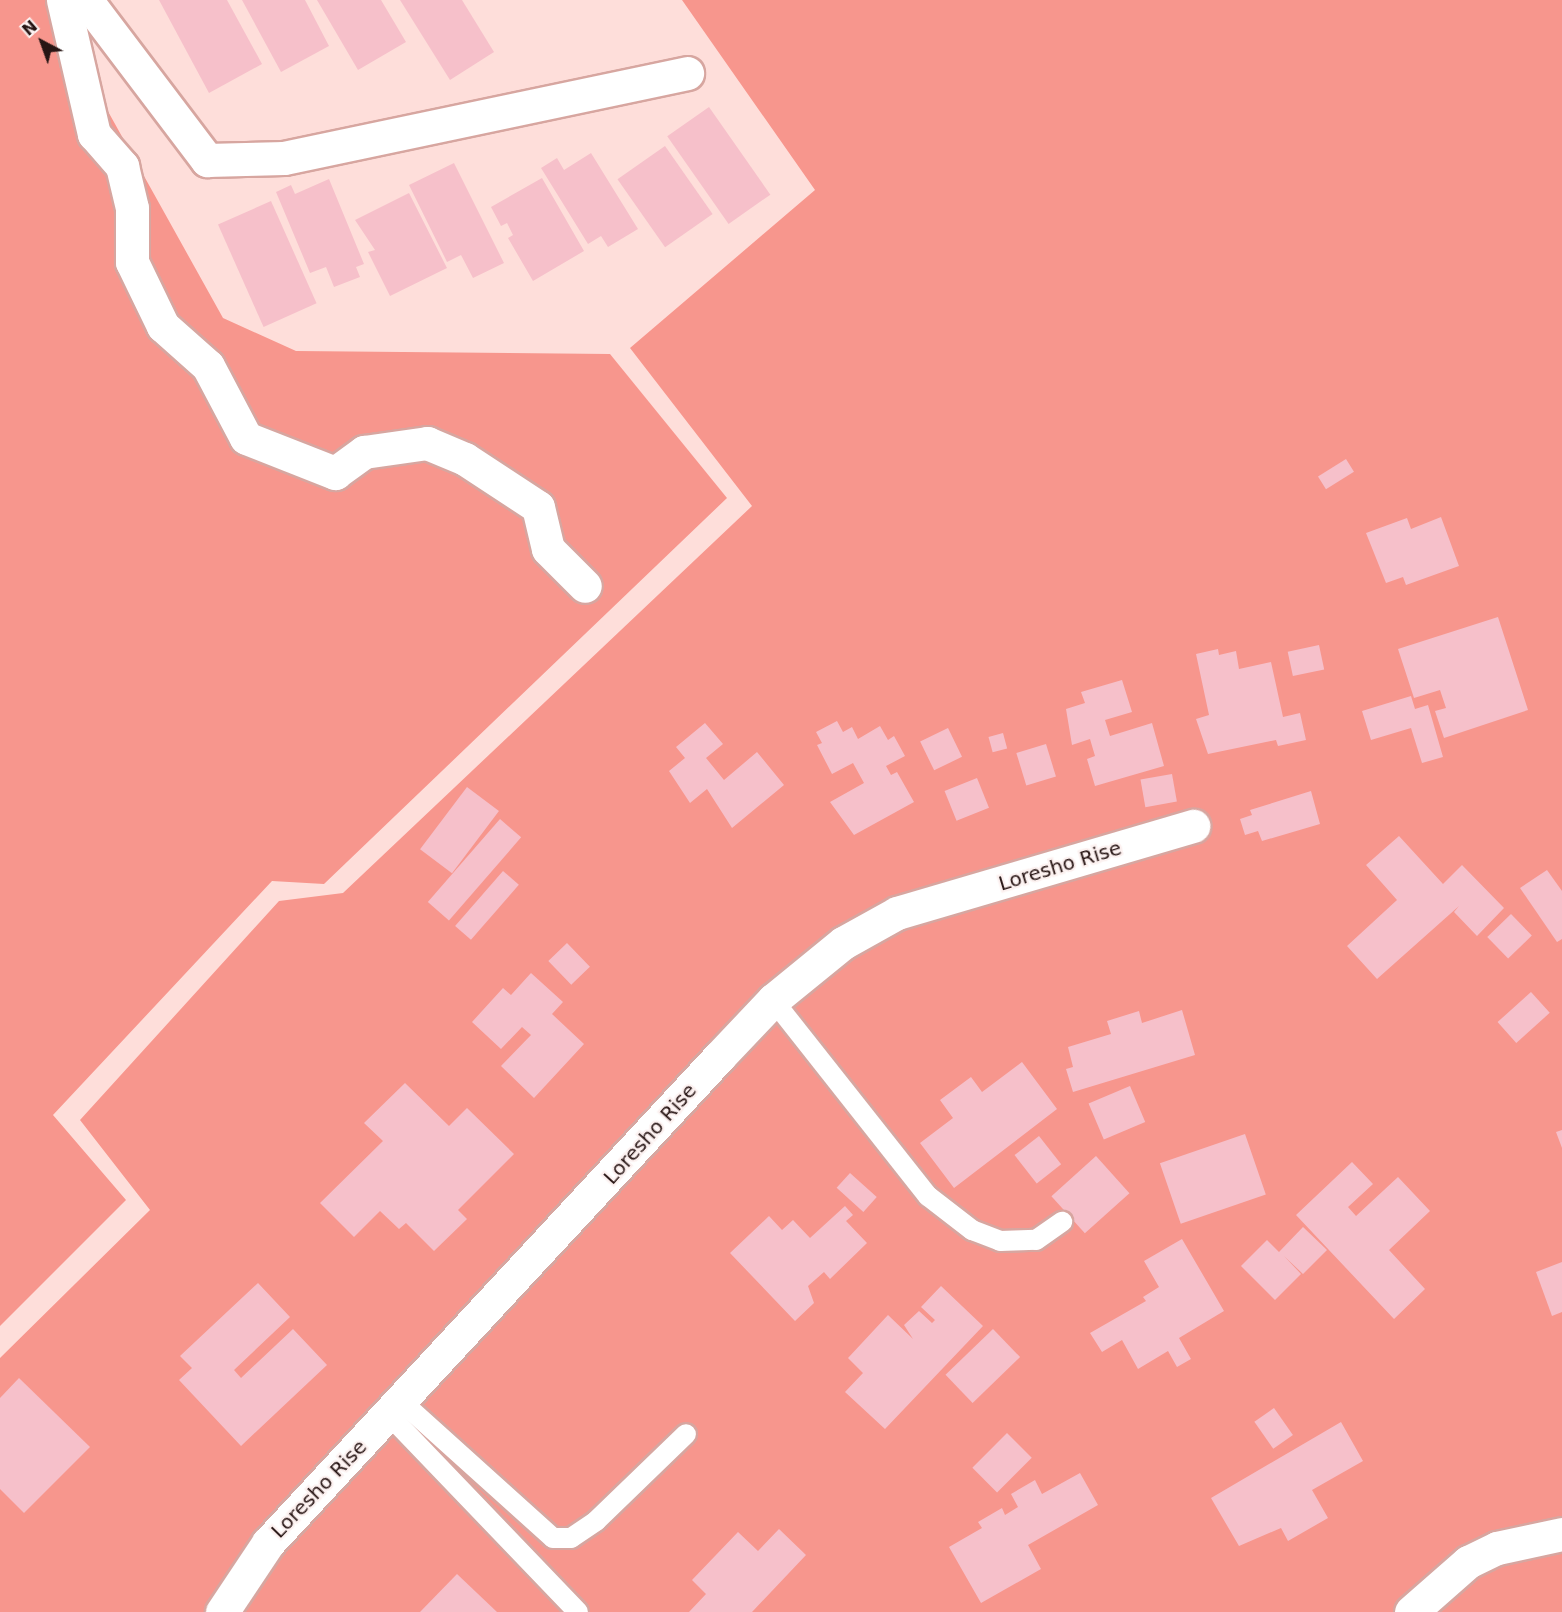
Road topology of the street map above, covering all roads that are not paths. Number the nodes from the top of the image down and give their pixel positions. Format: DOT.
graph roads {
  1 [pos="63,0"];
  2 [pos="86,0"];
  3 [pos="687,73"];
  4 [pos="585,586"];
  5 [pos="1193,826"];
  6 [pos="773,1000"];
  7 [pos="1062,1222"];
  8 [pos="395,1409"];
  9 [pos="686,1434"];
  10 [pos="1562,1534"];
  11 [pos="222,1612"];
  12 [pos="578,1612"];
  13 [pos="1411,1612"];
  1 -- 4 [label="street"];
  2 -- 3 [label="street"];
  5 -- 6 [label="street, Loresho Rise"];
  6 -- 7 [label="lane"];
  6 -- 8 [label="street, Loresho Rise"];
  8 -- 9 [label="lane"];
  8 -- 11 [label="street, Loresho Rise"];
  8 -- 12 [label="lane"];
  10 -- 13 [label="street"];
}
